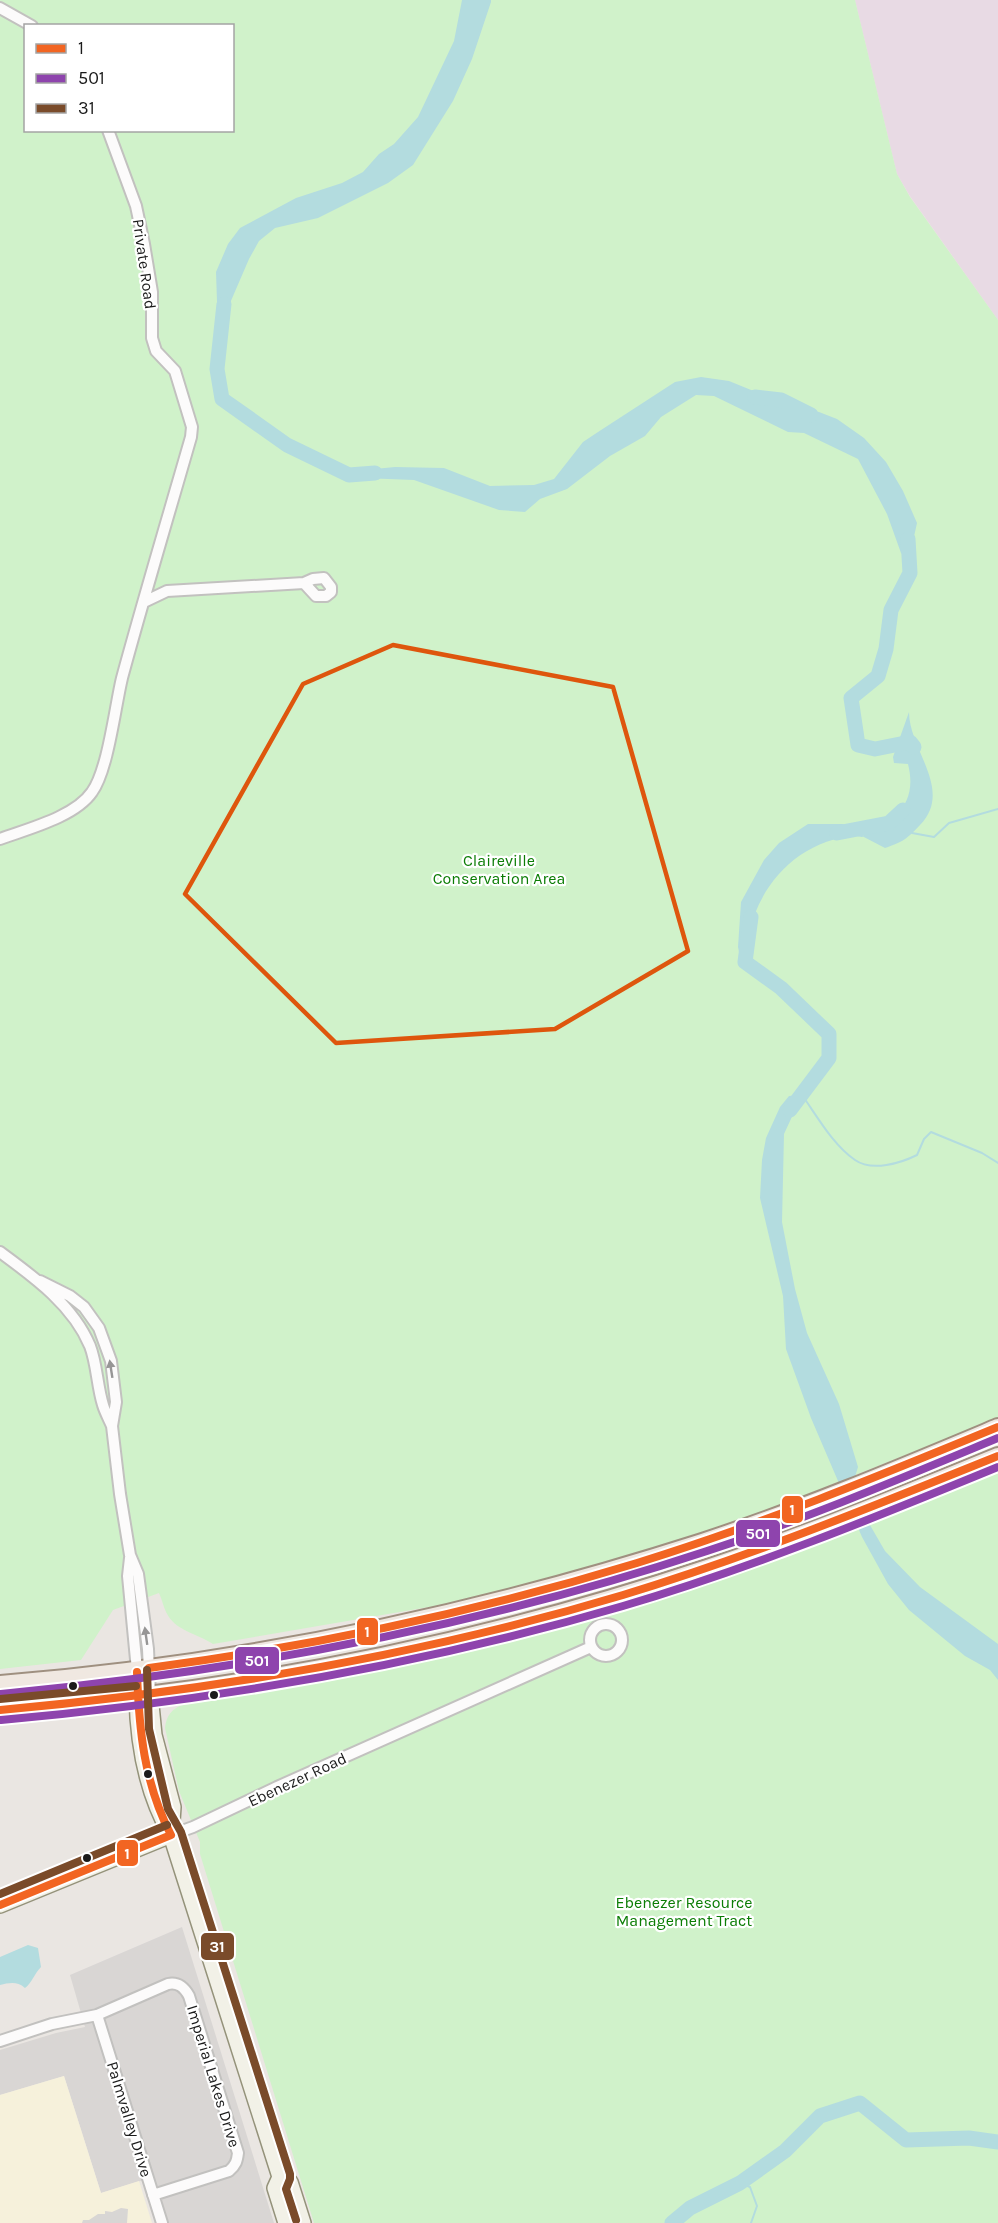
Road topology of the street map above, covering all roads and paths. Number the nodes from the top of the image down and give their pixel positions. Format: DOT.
graph roads {
  1 [pos="0,8"];
  2 [pos="28,24"];
  3 [pos="109,132"];
  4 [pos="304,583"];
  5 [pos="144,602"];
  6 [pos="0,840"];
  7 [pos="0,1252"];
  8 [pos="40,1281"];
  9 [pos="112,1426"];
  10 [pos="998,1428"];
  11 [pos="998,1456"];
  12 [pos="591,1647"];
  13 [pos="143,1669"];
  14 [pos="0,1684"];
  15 [pos="144,1695"];
  16 [pos="0,1710"];
  17 [pos="171,1835"];
  18 [pos="0,1905"];
  19 [pos="97,2015"];
  20 [pos="0,2041"];
  21 [pos="280,2177"];
  22 [pos="153,2195"];
  23 [pos="162,2223"];
  24 [pos="286,2223"];
  25 [pos="303,2223"];
  1 -- 2 [label="street"];
  3 -- 5 [label="street, Private Road"];
  4 -- 5 [label="street"];
  5 -- 6 [label="street, Private Road"];
  7 -- 8 [label="street"];
  8 -- 9 [label="street"];
  9 -- 8 [label="street, one-way"];
  9 -- 13 [label="street"];
  10 -- 13 [label="main road"];
  11 -- 15 [label="main road"];
  12 -- 17 [label="street, Ebenezer Road"];
  13 -- 14 [label="main road"];
  13 -- 15 [label="street"];
  15 -- 16 [label="main road"];
  15 -- 17 [label="main road"];
  17 -- 18 [label="main road, Ebenezer Road"];
  17 -- 21 [label="main road"];
  19 -- 20 [label="street, Imperial Lakes Drive"];
  19 -- 22 [label="street, Palmvalley Drive"];
  19 -- 22 [label="street, Imperial Lakes Drive"];
  21 -- 24 [label="main road"];
  21 -- 25 [label="main road"];
  22 -- 23 [label="street, Palmvalley Drive"];
}
